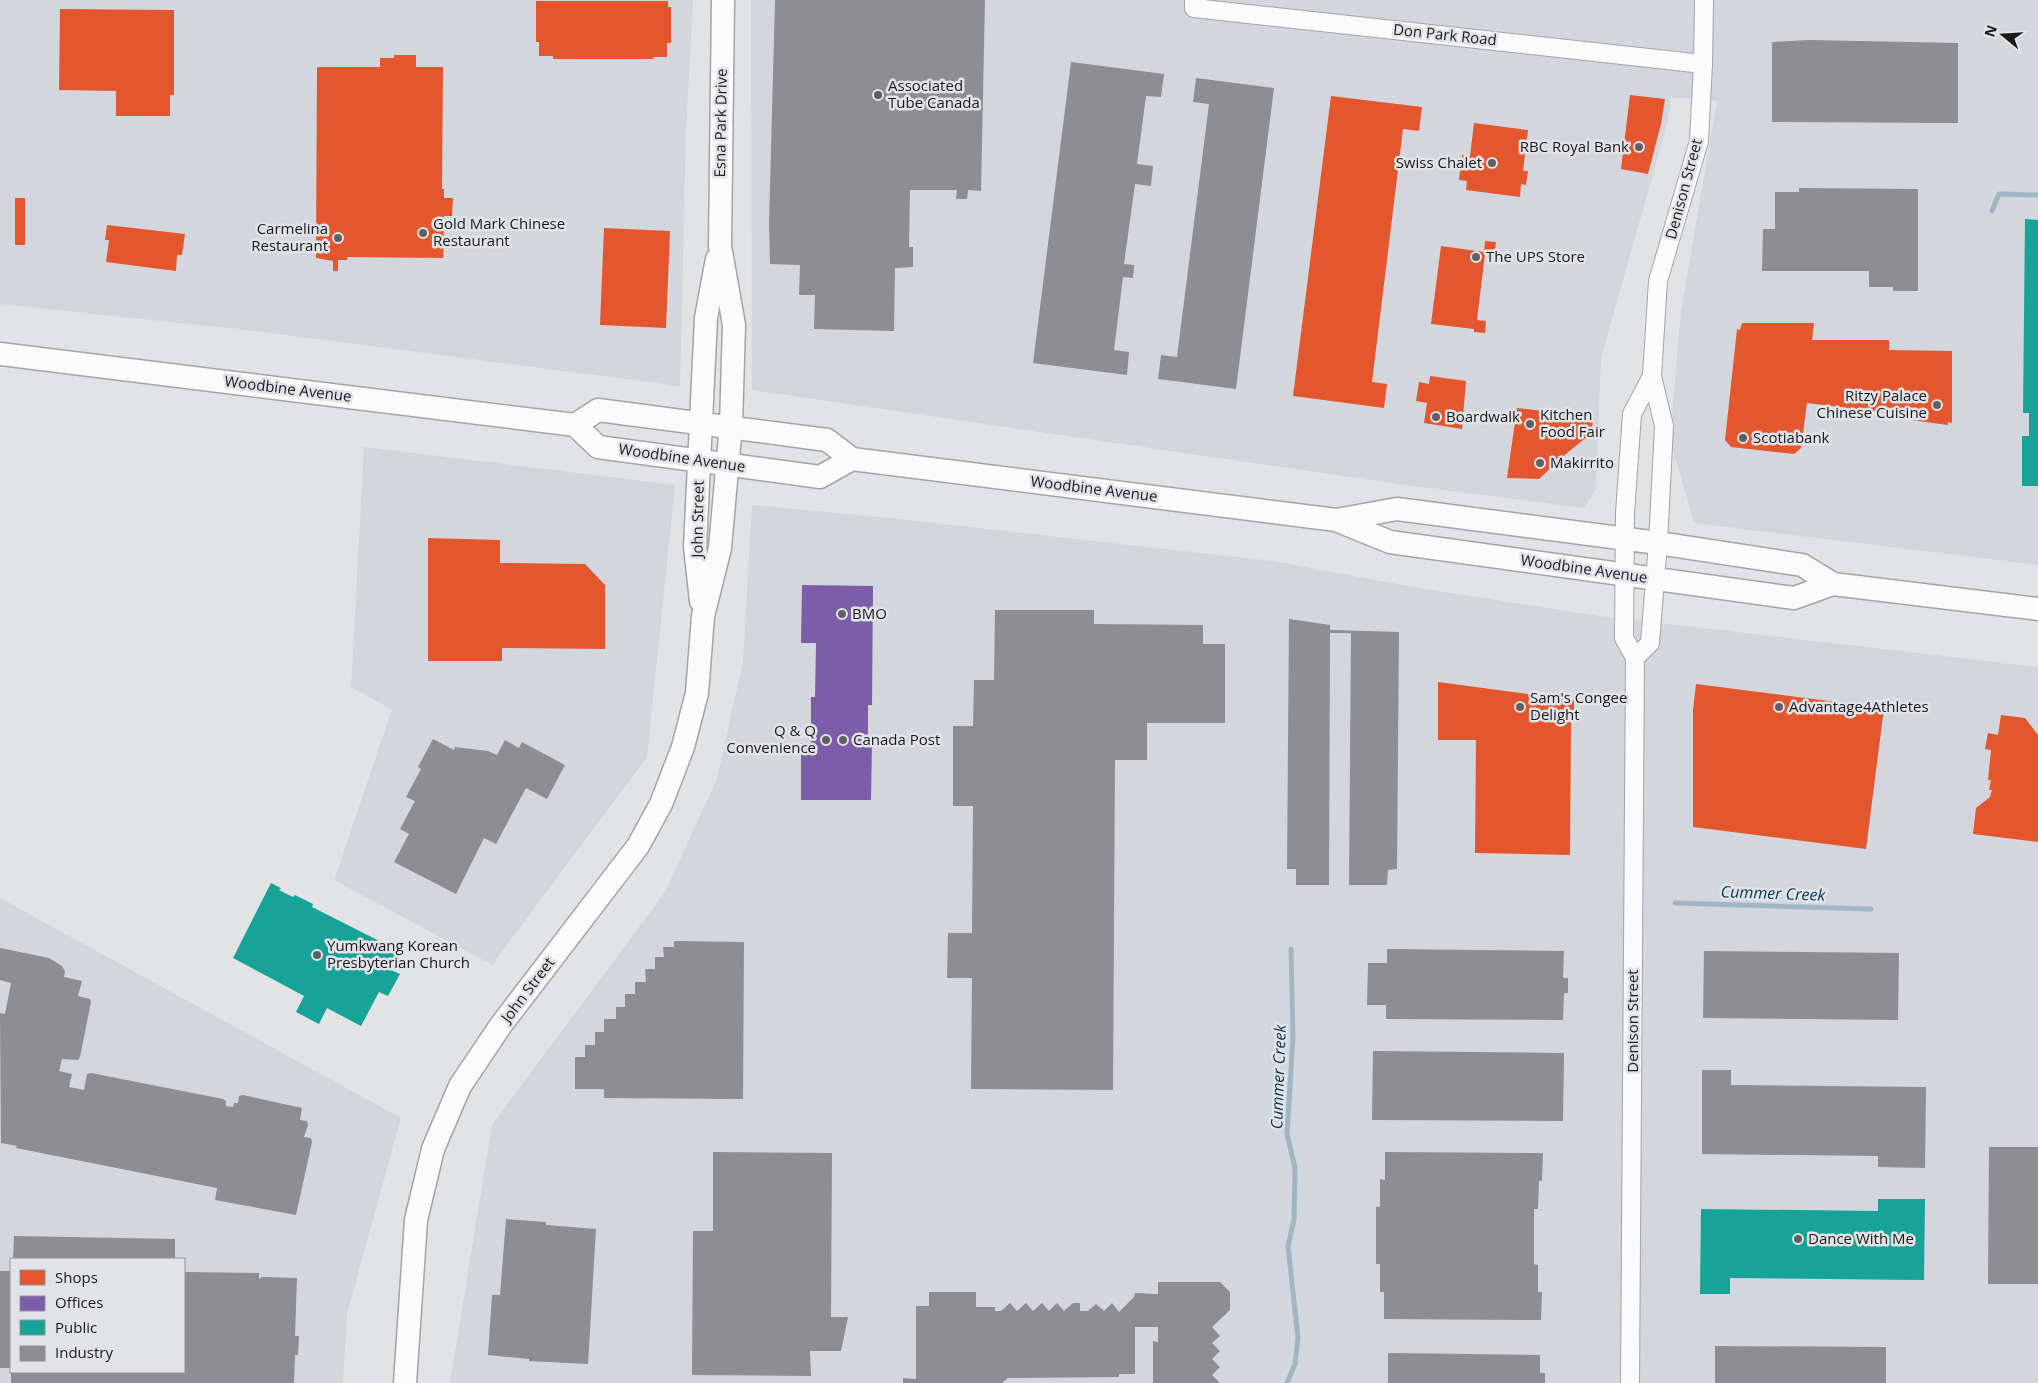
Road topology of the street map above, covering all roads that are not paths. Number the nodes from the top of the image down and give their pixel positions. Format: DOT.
graph roads {
  1 [pos="723,0"];
  2 [pos="1194,0"];
  3 [pos="1704,0"];
  4 [pos="1703,64"];
  5 [pos="720,246"];
  6 [pos="0,354"];
  7 [pos="1652,376"];
  8 [pos="702,422"];
  9 [pos="576,425"];
  10 [pos="731,426"];
  11 [pos="852,458"];
  12 [pos="700,460"];
  13 [pos="729,465"];
  14 [pos="1336,520"];
  15 [pos="1624,538"];
  16 [pos="1658,543"];
  17 [pos="1624,574"];
  18 [pos="1654,579"];
  19 [pos="1834,584"];
  20 [pos="2038,609"];
  21 [pos="703,616"];
  22 [pos="1635,658"];
  23 [pos="406,1383"];
  24 [pos="1630,1383"];
  1 -- 5 [label="main road, Esna Park Drive"];
  2 -- 4 [label="street, Don Park Road"];
  3 -- 4 [label="street, Denison Street"];
  4 -- 7 [label="street, Denison Street"];
  5 -- 8 [label="main road, Esna Park Drive"];
  5 -- 10 [label="main road, Esna Park Drive"];
  6 -- 9 [label="main road, Woodbine Avenue"];
  7 -- 15 [label="street, Denison Street"];
  7 -- 16 [label="street, Denison Street"];
  8 -- 9 [label="main road, Woodbine Avenue"];
  8 -- 10 [label="main road, Woodbine Avenue"];
  8 -- 12 [label="main road, John Street"];
  9 -- 12 [label="main road, Woodbine Avenue"];
  10 -- 11 [label="main road, Woodbine Avenue"];
  10 -- 13 [label="main road, John Street"];
  11 -- 13 [label="main road, Woodbine Avenue"];
  11 -- 14 [label="main road, Woodbine Avenue"];
  12 -- 13 [label="main road, Woodbine Avenue"];
  12 -- 21 [label="main road, John Street"];
  13 -- 21 [label="main road, John Street"];
  14 -- 15 [label="main road, Woodbine Avenue"];
  14 -- 17 [label="main road, Woodbine Avenue"];
  15 -- 16 [label="main road, Woodbine Avenue"];
  15 -- 17 [label="street, Denison Street"];
  16 -- 18 [label="street, Denison Street"];
  16 -- 19 [label="main road, Woodbine Avenue"];
  17 -- 18 [label="main road, Woodbine Avenue"];
  17 -- 22 [label="street, Denison Street"];
  18 -- 19 [label="main road, Woodbine Avenue"];
  18 -- 22 [label="street, Denison Street"];
  19 -- 20 [label="main road, Woodbine Avenue"];
  21 -- 23 [label="main road, John Street"];
  22 -- 24 [label="street, Denison Street"];
}
